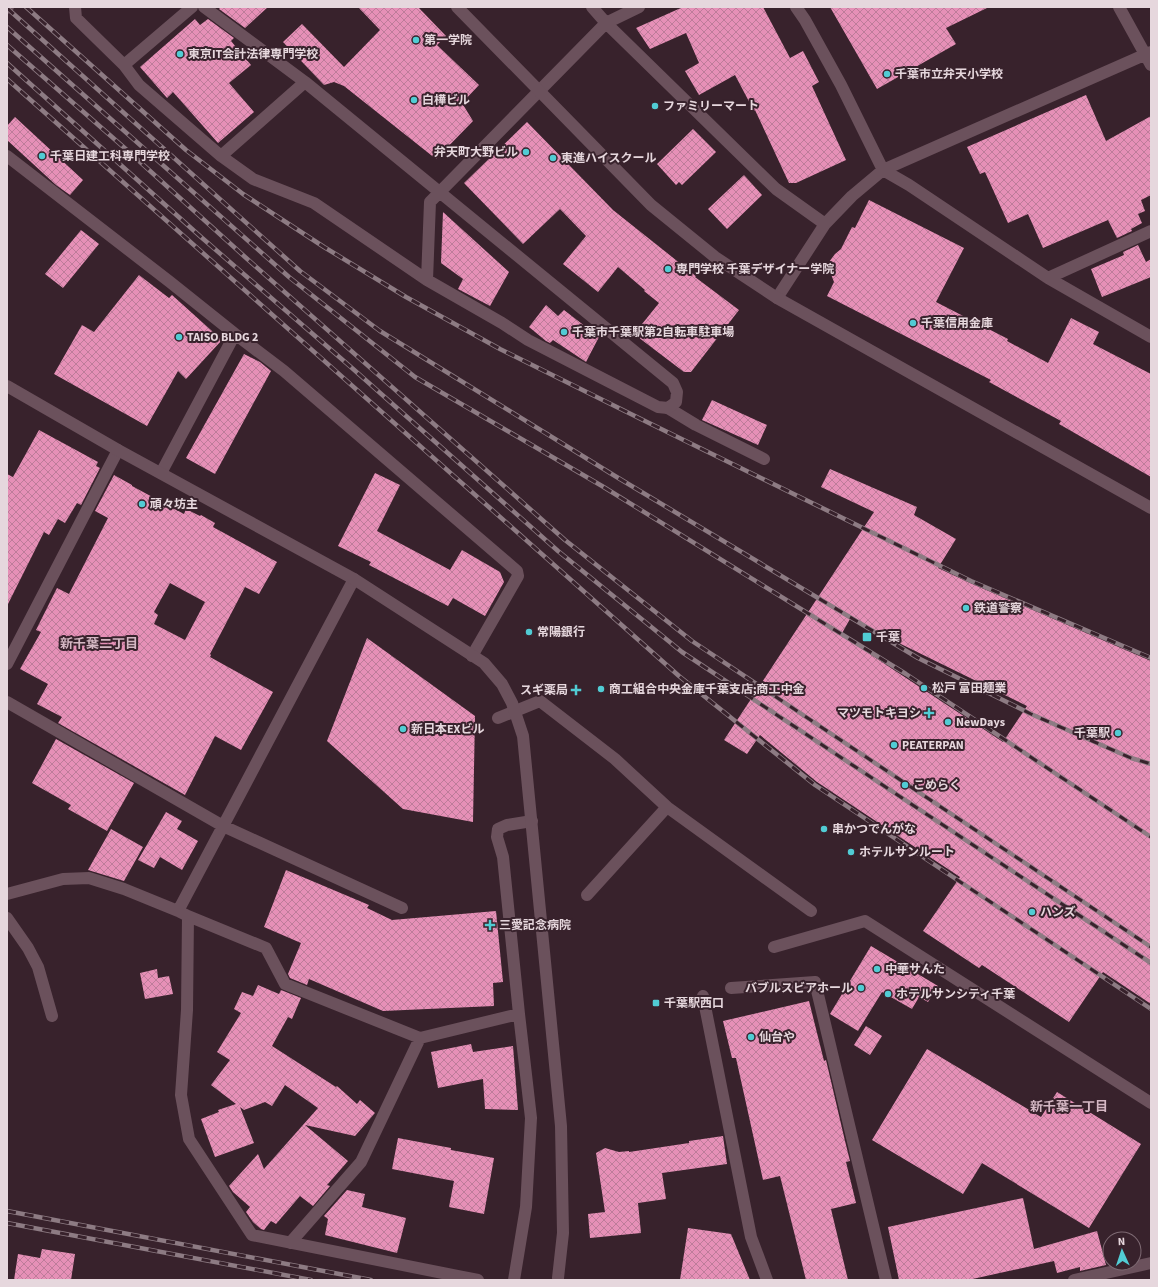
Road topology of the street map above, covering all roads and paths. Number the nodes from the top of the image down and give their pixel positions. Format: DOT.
graph roads {
  1 [pos="75,7"];
  2 [pos="192,7"];
  3 [pos="204,7"];
  4 [pos="457,7"];
  5 [pos="592,7"];
  6 [pos="639,7"];
  7 [pos="796,7"];
  8 [pos="1119,7"];
  9 [pos="606,23"];
  10 [pos="1149,57"];
  11 [pos="124,65"];
  12 [pos="305,82"];
  13 [pos="539,91"];
  14 [pos="7,156"];
  15 [pos="220,156"];
  16 [pos="883,170"];
  17 [pos="440,192"];
  18 [pos="825,224"];
  19 [pos="1151,231"];
  20 [pos="1048,278"];
  21 [pos="427,280"];
  22 [pos="777,298"];
  23 [pos="235,334"];
  24 [pos="1151,337"];
  25 [pos="7,386"];
  26 [pos="668,408"];
  27 [pos="118,450"];
  28 [pos="764,458"];
  29 [pos="161,473"];
  30 [pos="1151,508"];
  31 [pos="354,579"];
  32 [pos="472,656"];
  33 [pos="7,664"];
  34 [pos="7,702"];
  35 [pos="498,718"];
  36 [pos="667,807"];
  37 [pos="532,821"];
  38 [pos="223,826"];
  39 [pos="7,894"];
  40 [pos="587,895"];
  41 [pos="402,908"];
  42 [pos="811,911"];
  43 [pos="183,914"];
  44 [pos="7,918"];
  45 [pos="774,947"];
  46 [pos="731,988"];
  47 [pos="703,996"];
  48 [pos="519,1014"];
  49 [pos="52,1016"];
  50 [pos="420,1038"];
  51 [pos="1151,1103"];
  52 [pos="290,1243"];
  53 [pos="1151,1263"];
  54 [pos="558,1278"];
  55 [pos="478,1280"];
  56 [pos="514,1280"];
  57 [pos="767,1280"];
  58 [pos="886,1280"];
  59 [pos="1074,1280"];
  1 -- 11 [label="street"];
  2 -- 11 [label="street"];
  3 -- 12 [label="street"];
  4 -- 13 [label="street"];
  5 -- 9 [label="street"];
  6 -- 9 [label="street"];
  7 -- 16 [label="street"];
  8 -- 10 [label="street"];
  9 -- 13 [label="street"];
  9 -- 18 [label="street"];
  10 -- 16 [label="street"];
  11 -- 15 [label="street"];
  12 -- 15 [label="street"];
  12 -- 17 [label="street"];
  13 -- 17 [label="street"];
  13 -- 22 [label="street"];
  14 -- 23 [label="street"];
  15 -- 21 [label="street"];
  16 -- 18 [label="street"];
  16 -- 20 [label="street"];
  17 -- 21 [label="street"];
  17 -- 26 [label="street"];
  18 -- 22 [label="street"];
  19 -- 20 [label="street"];
  20 -- 24 [label="street"];
  21 -- 26 [label="street"];
  22 -- 30 [label="street"];
  23 -- 29 [label="street"];
  23 -- 32 [label="street"];
  25 -- 27 [label="street"];
  26 -- 28 [label="street"];
  27 -- 29 [label="street"];
  27 -- 33 [label="street"];
  29 -- 31 [label="street"];
  31 -- 32 [label="street"];
  31 -- 38 [label="street"];
  32 -- 37 [label="street"];
  34 -- 38 [label="street"];
  35 -- 36 [label="street"];
  36 -- 40 [label="street"];
  36 -- 42 [label="street"];
  37 -- 48 [label="street"];
  37 -- 54 [label="street"];
  38 -- 41 [label="street"];
  38 -- 43 [label="street"];
  39 -- 43 [label="street"];
  43 -- 50 [label="street"];
  43 -- 52 [label="street"];
  44 -- 49 [label="street"];
  45 -- 51 [label="street"];
  46 -- 58 [label="street"];
  47 -- 57 [label="street"];
  48 -- 50 [label="street"];
  48 -- 56 [label="street"];
  50 -- 52 [label="street"];
  52 -- 55 [label="street"];
  53 -- 59 [label="street"];
}
